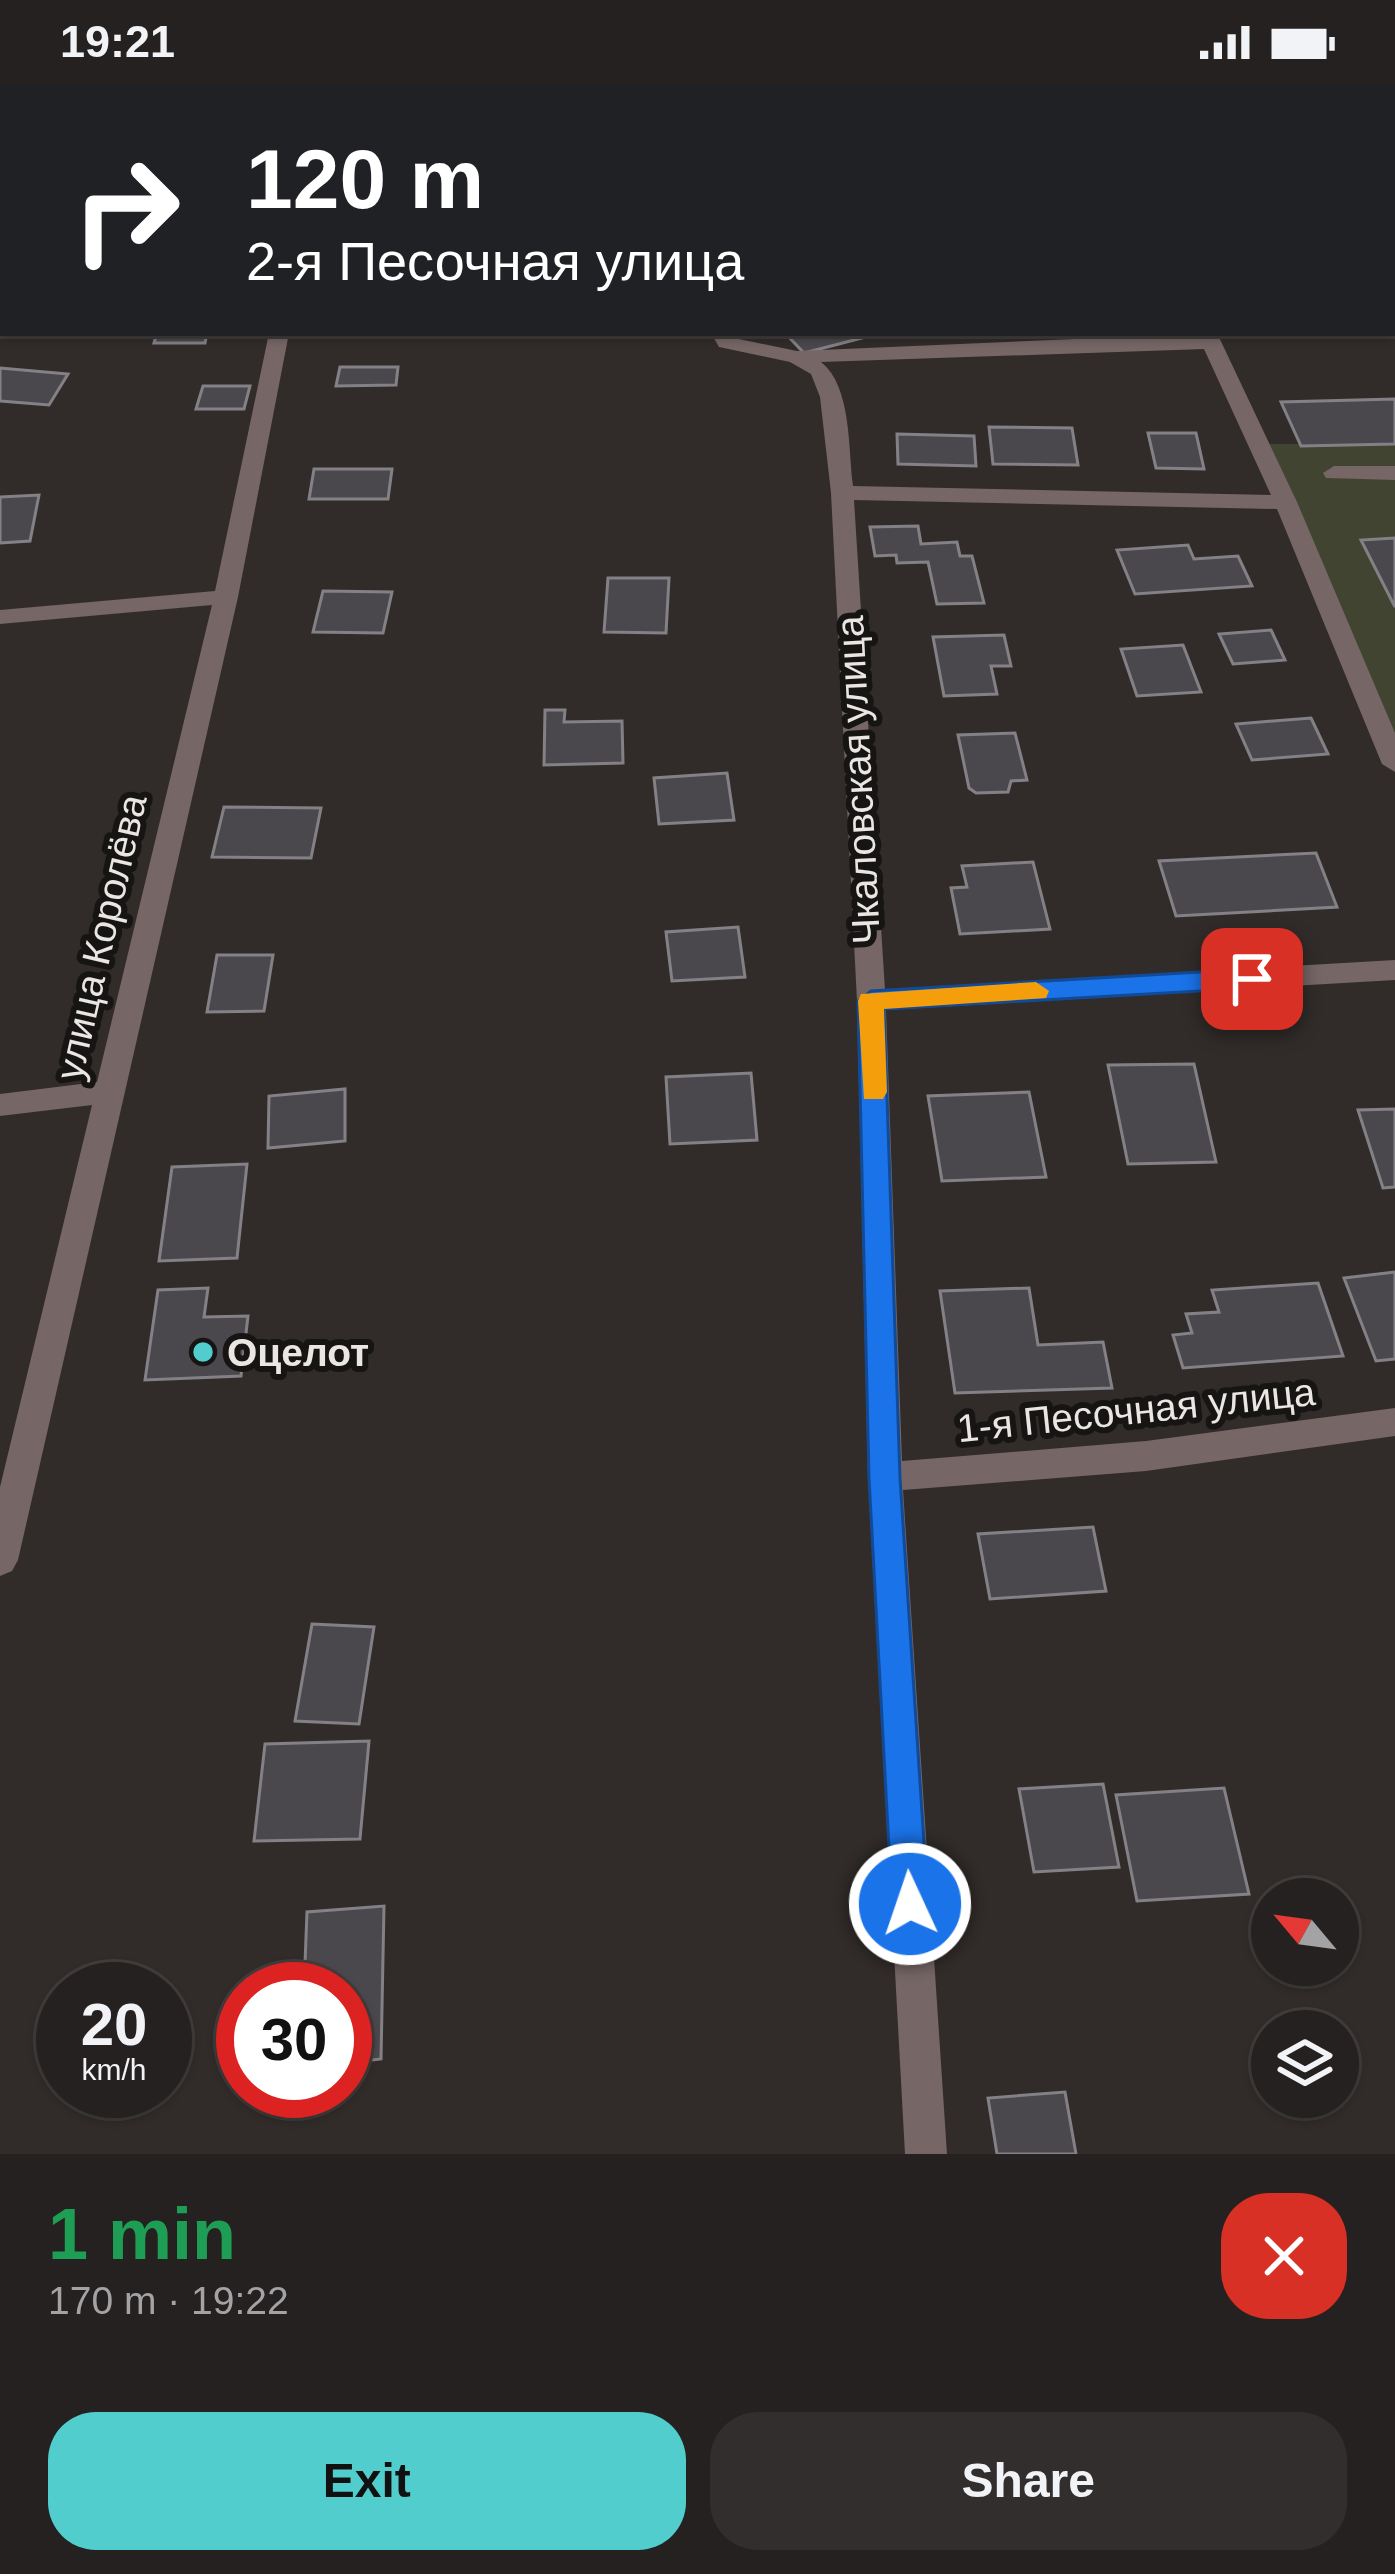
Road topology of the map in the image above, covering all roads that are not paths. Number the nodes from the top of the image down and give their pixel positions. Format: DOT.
graph roads {
  1 [pos="278,336"];
  2 [pos="722,336"];
  3 [pos="1208,338"];
  4 [pos="991,341"];
  5 [pos="797,357"];
  6 [pos="1334,472"];
  7 [pos="1395,473"];
  8 [pos="842,493"];
  9 [pos="1286,502"];
  10 [pos="226,597"];
  11 [pos="0,617"];
  12 [pos="1395,764"];
  13 [pos="1395,970"];
  14 [pos="871,1001"];
  15 [pos="107,1093"];
  16 [pos="0,1105"];
  17 [pos="1395,1422"];
  18 [pos="885,1478"];
  19 [pos="0,1560"];
  20 [pos="926,2154"];
  1 -- 10 [label="street, улица Королёва"];
  2 -- 5 [label="street"];
  3 -- 4 [label="street"];
  3 -- 9 [label="street"];
  4 -- 5 [label="street"];
  5 -- 8 [label="street, Чкаловская улица"];
  6 -- 7 [label="street"];
  8 -- 9 [label="street"];
  8 -- 14 [label="street, Чкаловская улица"];
  9 -- 12 [label="street"];
  10 -- 11 [label="street"];
  10 -- 15 [label="street, улица Королёва"];
  13 -- 14 [label="street"];
  14 -- 18 [label="street, Чкаловская улица"];
  15 -- 16 [label="street"];
  15 -- 19 [label="street, улица Королёва"];
  17 -- 18 [label="street, 1-я Песочная улица"];
  18 -- 20 [label="street, Чкаловская улица"];
}
